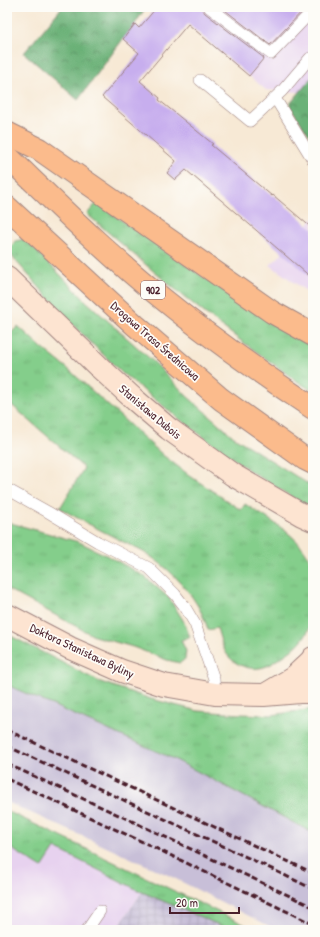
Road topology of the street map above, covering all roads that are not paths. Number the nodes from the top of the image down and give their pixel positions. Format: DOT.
graph roads {
  1 [pos="209,7"];
  2 [pos="313,10"];
  3 [pos="310,58"];
  4 [pos="200,80"];
  5 [pos="275,98"];
  6 [pos="7,133"];
  7 [pos="7,156"];
  8 [pos="313,160"];
  9 [pos="7,207"];
  10 [pos="7,278"];
  11 [pos="313,335"];
  12 [pos="313,408"];
  13 [pos="313,463"];
  14 [pos="7,489"];
  15 [pos="309,522"];
  16 [pos="7,615"];
  17 [pos="313,658"];
  18 [pos="309,690"];
  19 [pos="215,694"];
  20 [pos="264,695"];
  21 [pos="100,911"];
  22 [pos="87,930"];
  1 -- 2 [label="lane"];
  3 -- 5 [label="lane"];
  4 -- 5 [label="lane"];
  5 -- 8 [label="lane"];
  6 -- 11 [label="main road"];
  7 -- 12 [label="main road, 902"];
  9 -- 13 [label="main road, Drogowa Trasa Średnicowa"];
  10 -- 15 [label="main road, Stanisława Dubois"];
  14 -- 19 [label="lane"];
  16 -- 19 [label="main road, Doktora Stanisława Byliny"];
  17 -- 20 [label="main road"];
  18 -- 20 [label="main road, Doktora Stanisława Byliny"];
  19 -- 20 [label="main road, Doktora Stanisława Byliny"];
  21 -- 22 [label="lane"];
}
